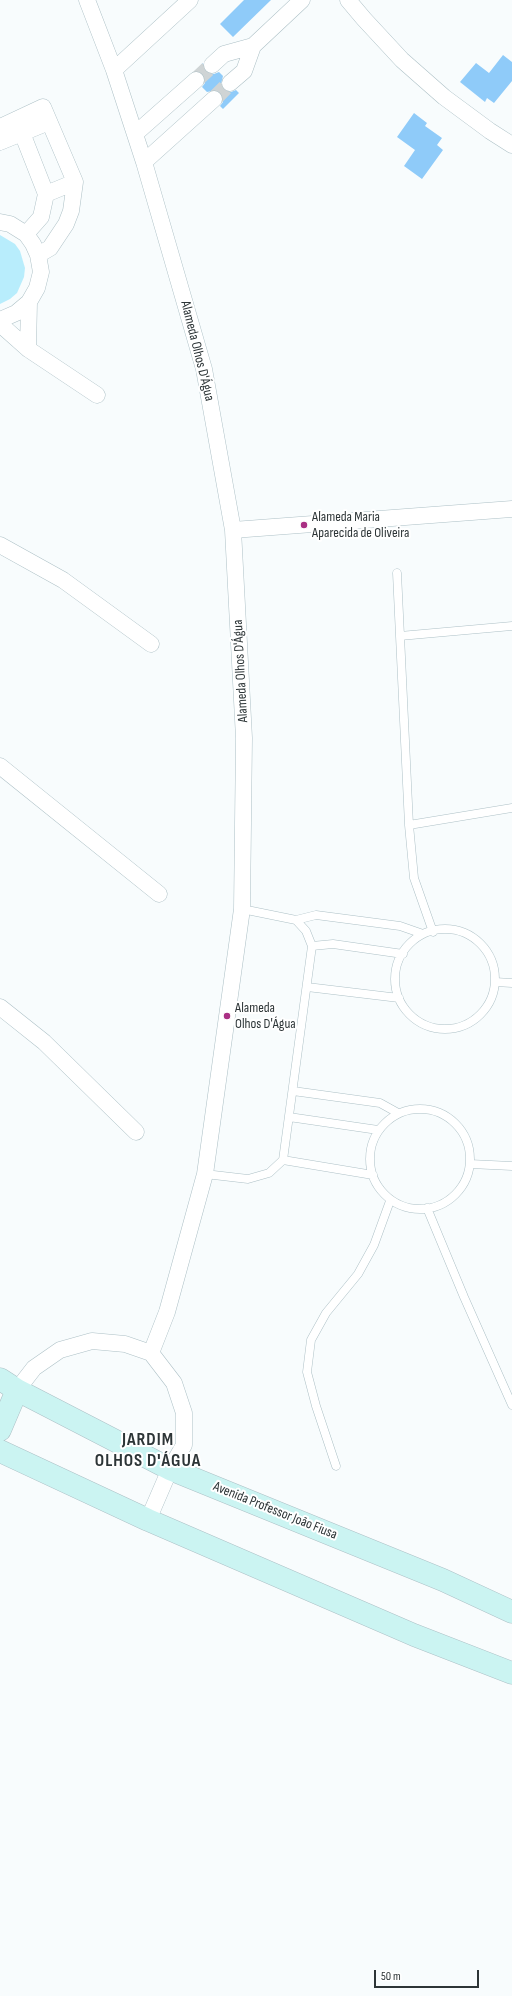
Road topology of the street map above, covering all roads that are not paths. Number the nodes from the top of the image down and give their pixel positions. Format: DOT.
graph roads {
  1 [pos="87,0"];
  2 [pos="190,0"];
  3 [pos="302,0"];
  4 [pos="348,0"];
  5 [pos="253,46"];
  6 [pos="212,65"];
  7 [pos="114,70"];
  8 [pos="196,80"];
  9 [pos="230,83"];
  10 [pos="214,99"];
  11 [pos="20,126"];
  12 [pos="0,127"];
  13 [pos="135,134"];
  14 [pos="0,142"];
  15 [pos="512,145"];
  16 [pos="144,162"];
  17 [pos="75,182"];
  18 [pos="46,194"];
  19 [pos="0,222"];
  20 [pos="26,234"];
  21 [pos="38,255"];
  22 [pos="29,302"];
  23 [pos="0,320"];
  24 [pos="0,324"];
  25 [pos="28,349"];
  26 [pos="97,395"];
  27 [pos="512,509"];
  28 [pos="233,530"];
  29 [pos="0,545"];
  30 [pos="397,573"];
  31 [pos="512,626"];
  32 [pos="400,636"];
  33 [pos="151,644"];
  34 [pos="0,766"];
  35 [pos="512,808"];
  36 [pos="409,824"];
  37 [pos="159,894"];
  38 [pos="242,909"];
  39 [pos="296,920"];
  40 [pos="432,932"];
  41 [pos="423,934"];
  42 [pos="312,946"];
  43 [pos="403,954"];
  44 [pos="495,982"];
  45 [pos="512,983"];
  46 [pos="307,987"];
  47 [pos="399,998"];
  48 [pos="0,1007"];
  49 [pos="293,1091"];
  50 [pos="398,1113"];
  51 [pos="289,1117"];
  52 [pos="378,1130"];
  53 [pos="136,1132"];
  54 [pos="283,1160"];
  55 [pos="470,1164"];
  56 [pos="512,1166"];
  57 [pos="205,1174"];
  58 [pos="372,1175"];
  59 [pos="390,1201"];
  60 [pos="427,1208"];
  61 [pos="151,1353"];
  62 [pos="9,1384"];
  63 [pos="512,1405"];
  64 [pos="0,1430"];
  65 [pos="0,1451"];
  66 [pos="336,1466"];
  67 [pos="170,1469"];
  68 [pos="148,1520"];
  69 [pos="512,1612"];
  70 [pos="512,1673"];
  1 -- 7 [label="street, Alameda Olhos D'Água"];
  2 -- 7 [label="street"];
  3 -- 5 [label="street"];
  4 -- 15 [label="street"];
  5 -- 6 [label="street"];
  5 -- 9 [label="street"];
  7 -- 13 [label="street, Alameda Olhos D'Água"];
  8 -- 13 [label="street"];
  10 -- 16 [label="street"];
  11 -- 12 [label="street"];
  11 -- 14 [label="street"];
  11 -- 17 [label="street"];
  11 -- 18 [label="street"];
  13 -- 16 [label="street, Alameda Olhos D'Água"];
  16 -- 28 [label="street, Alameda Olhos D'Água"];
  17 -- 18 [label="street"];
  17 -- 21 [label="street"];
  18 -- 20 [label="street"];
  19 -- 20 [label="street"];
  20 -- 21 [label="street"];
  21 -- 22 [label="street"];
  22 -- 23 [label="street"];
  22 -- 25 [label="street"];
  24 -- 25 [label="street"];
  25 -- 26 [label="street"];
  27 -- 28 [label="street"];
  28 -- 38 [label="street, Alameda Olhos D'Água"];
  29 -- 33 [label="street"];
  30 -- 32 [label="lane"];
  31 -- 32 [label="lane"];
  32 -- 36 [label="lane"];
  34 -- 37 [label="street"];
  35 -- 36 [label="lane"];
  36 -- 40 [label="lane"];
  38 -- 39 [label="lane"];
  38 -- 57 [label="street, Alameda Olhos D'Água"];
  39 -- 41 [label="lane"];
  39 -- 42 [label="lane"];
  40 -- 41 [label="lane"];
  40 -- 44 [label="lane"];
  41 -- 43 [label="lane"];
  42 -- 43 [label="lane"];
  42 -- 46 [label="lane"];
  43 -- 47 [label="lane"];
  44 -- 45 [label="lane"];
  44 -- 47 [label="lane"];
  46 -- 47 [label="lane"];
  46 -- 49 [label="lane"];
  48 -- 53 [label="street"];
  49 -- 50 [label="lane"];
  49 -- 51 [label="lane"];
  50 -- 52 [label="lane"];
  50 -- 55 [label="lane"];
  51 -- 52 [label="lane"];
  51 -- 54 [label="lane"];
  52 -- 58 [label="lane"];
  54 -- 57 [label="lane"];
  54 -- 58 [label="lane"];
  55 -- 56 [label="lane"];
  55 -- 60 [label="lane"];
  57 -- 61 [label="street, Alameda Olhos D'Água"];
  58 -- 59 [label="lane"];
  59 -- 60 [label="lane"];
  59 -- 66 [label="lane"];
  60 -- 63 [label="lane"];
  61 -- 62 [label="street"];
  61 -- 67 [label="street"];
  62 -- 64 [label="street"];
  62 -- 67 [label="street, Avenida Professor João Fiusa"];
  65 -- 68 [label="street"];
  67 -- 68 [label="street"];
  67 -- 69 [label="street, Avenida Professor João Fiusa"];
  68 -- 70 [label="street"];
}
